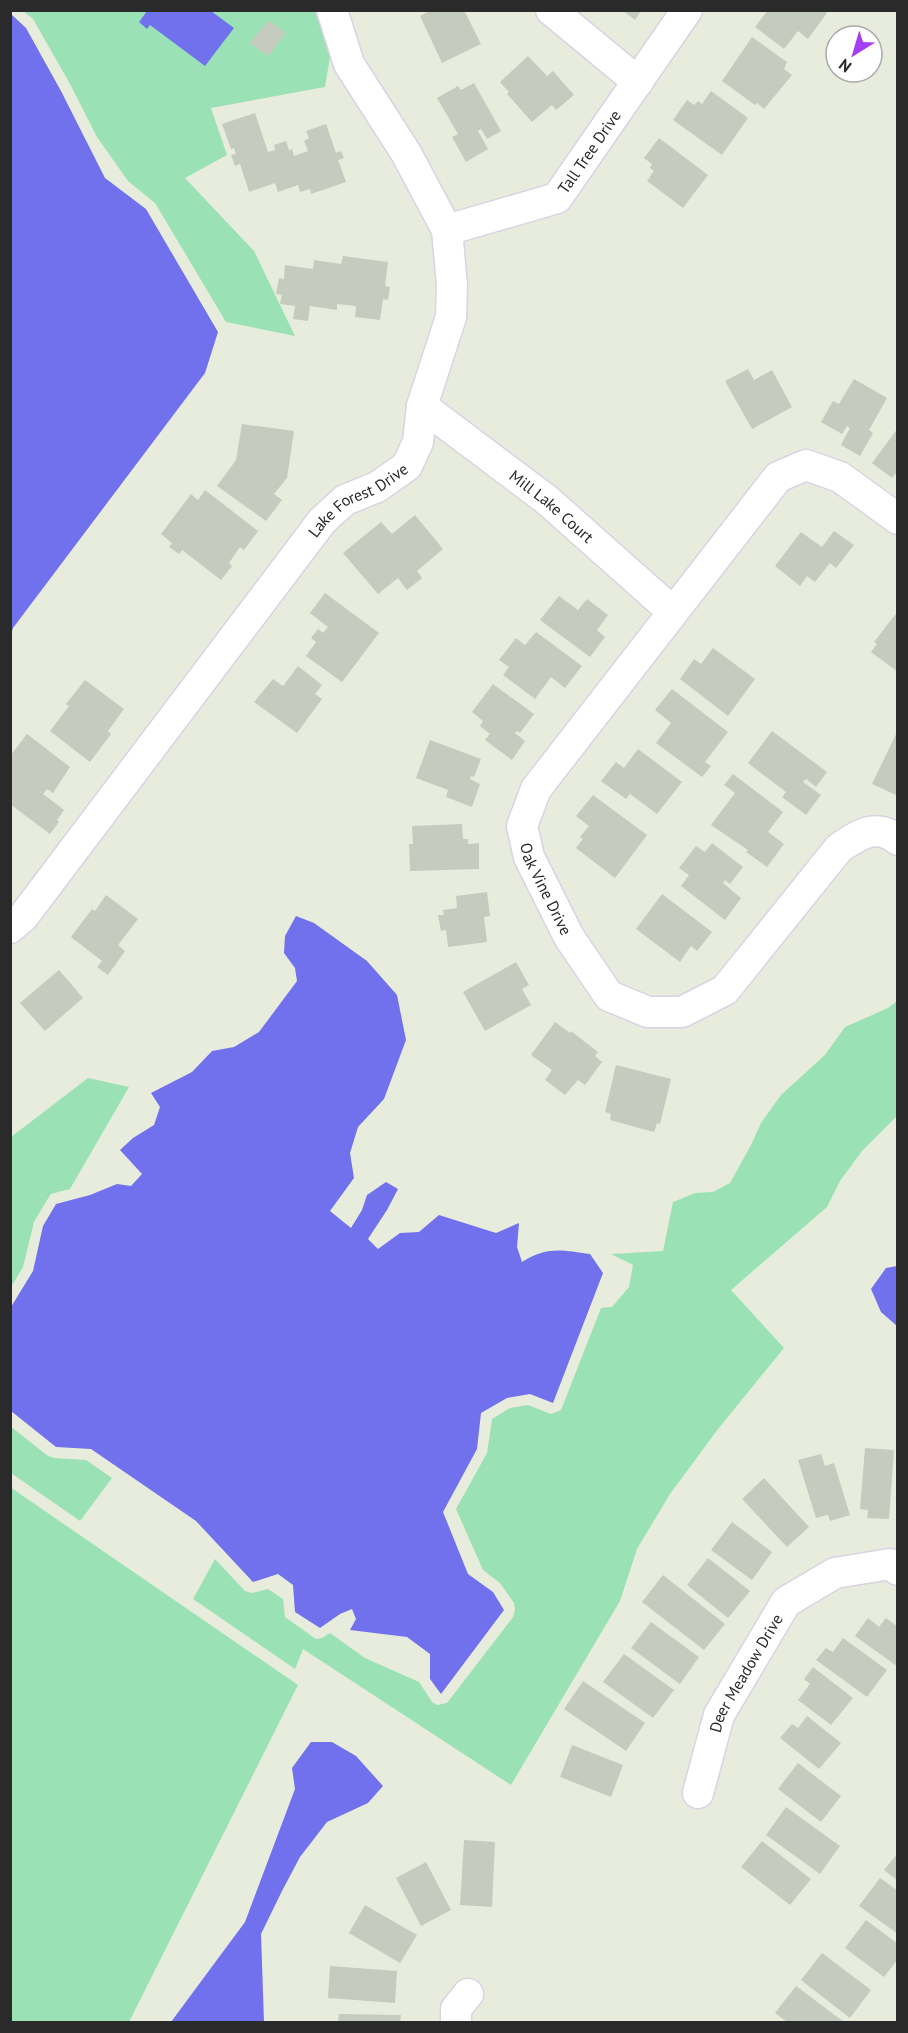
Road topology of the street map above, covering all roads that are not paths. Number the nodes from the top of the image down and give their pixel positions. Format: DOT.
graph roads {
  1 [pos="332,10"];
  2 [pos="551,10"];
  3 [pos="687,10"];
  4 [pos="638,82"];
  5 [pos="447,230"];
  6 [pos="422,406"];
  7 [pos="897,519"];
  8 [pos="673,612"];
  9 [pos="897,840"];
  10 [pos="10,928"];
  11 [pos="897,1570"];
  12 [pos="698,1792"];
  13 [pos="468,1994"];
  14 [pos="456,2022"];
  1 -- 5 [label="street, Lake Forest Drive"];
  2 -- 4 [label="street"];
  3 -- 4 [label="street, Tall Tree Drive"];
  4 -- 5 [label="street, Tall Tree Drive"];
  5 -- 6 [label="street, Lake Forest Drive"];
  6 -- 8 [label="street, Mill Lake Court"];
  6 -- 10 [label="street, Lake Forest Drive"];
  7 -- 8 [label="street, Oak Vine Drive"];
  8 -- 9 [label="street, Oak Vine Drive"];
  11 -- 12 [label="street, Deer Meadow Drive"];
  13 -- 14 [label="street"];
}
